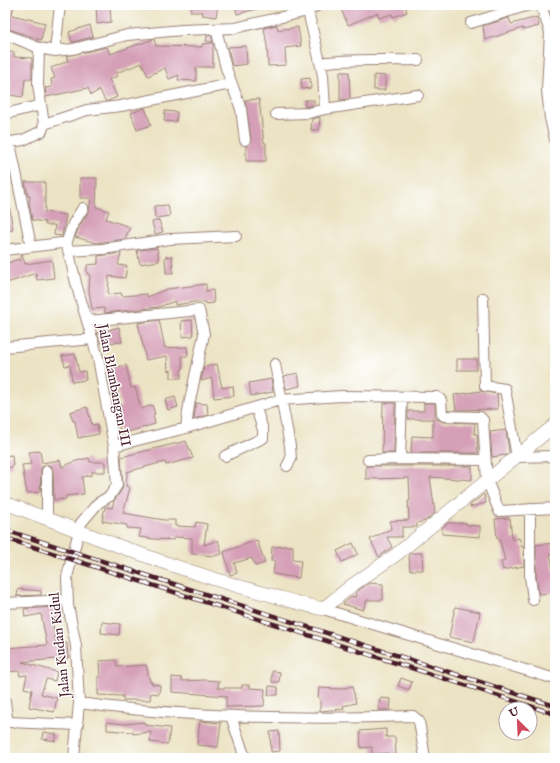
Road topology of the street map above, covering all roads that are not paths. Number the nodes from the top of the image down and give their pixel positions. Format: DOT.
graph roads {
  1 [pos="60,5"];
  2 [pos="318,5"];
  3 [pos="529,5"];
  4 [pos="541,5"];
  5 [pos="308,11"];
  6 [pos="471,23"];
  7 [pos="216,29"];
  8 [pos="5,34"];
  9 [pos="39,48"];
  10 [pos="55,51"];
  11 [pos="418,60"];
  12 [pos="320,63"];
  13 [pos="231,84"];
  14 [pos="418,95"];
  15 [pos="41,105"];
  16 [pos="325,109"];
  17 [pos="5,114"];
  18 [pos="276,114"];
  19 [pos="44,124"];
  20 [pos="245,140"];
  21 [pos="555,140"];
  22 [pos="8,143"];
  23 [pos="83,208"];
  24 [pos="236,236"];
  25 [pos="31,246"];
  26 [pos="67,248"];
  27 [pos="5,250"];
  28 [pos="483,298"];
  29 [pos="88,321"];
  30 [pos="93,339"];
  31 [pos="5,347"];
  32 [pos="275,364"];
  33 [pos="402,397"];
  34 [pos="280,400"];
  35 [pos="256,408"];
  36 [pos="555,425"];
  37 [pos="186,428"];
  38 [pos="114,446"];
  39 [pos="226,456"];
  40 [pos="555,456"];
  41 [pos="518,457"];
  42 [pos="400,459"];
  43 [pos="368,460"];
  44 [pos="484,460"];
  45 [pos="287,466"];
  46 [pos="47,471"];
  47 [pos="487,480"];
  48 [pos="5,503"];
  49 [pos="555,508"];
  50 [pos="530,509"];
  51 [pos="47,518"];
  52 [pos="78,530"];
  53 [pos="68,600"];
  54 [pos="533,600"];
  55 [pos="5,603"];
  56 [pos="323,608"];
  57 [pos="555,679"];
  58 [pos="5,701"];
  59 [pos="79,703"];
  60 [pos="231,716"];
  61 [pos="78,725"];
  62 [pos="74,758"];
  63 [pos="245,758"];
  64 [pos="425,758"];
  1 -- 10 [label="street"];
  2 -- 5 [label="street"];
  3 -- 6 [label="street"];
  4 -- 21 [label="street"];
  5 -- 7 [label="street"];
  5 -- 12 [label="street"];
  7 -- 10 [label="street"];
  7 -- 13 [label="street"];
  8 -- 9 [label="street"];
  9 -- 10 [label="street"];
  9 -- 15 [label="street"];
  11 -- 12 [label="street"];
  12 -- 16 [label="street"];
  13 -- 19 [label="street"];
  13 -- 20 [label="street"];
  14 -- 16 [label="street"];
  15 -- 17 [label="street"];
  15 -- 19 [label="street"];
  16 -- 18 [label="street"];
  19 -- 22 [label="street"];
  22 -- 25 [label="street"];
  23 -- 26 [label="street"];
  24 -- 26 [label="street"];
  25 -- 26 [label="street"];
  25 -- 27 [label="street"];
  26 -- 29 [label="street, Jalan Blambangan III"];
  28 -- 41 [label="street"];
  29 -- 30 [label="street, Jalan Blambangan III"];
  29 -- 37 [label="street"];
  30 -- 31 [label="street"];
  30 -- 38 [label="street, Jalan Blambangan III"];
  32 -- 34 [label="street"];
  33 -- 34 [label="street"];
  33 -- 42 [label="street"];
  33 -- 44 [label="street"];
  34 -- 35 [label="street"];
  34 -- 45 [label="street"];
  35 -- 37 [label="street"];
  35 -- 39 [label="street"];
  36 -- 41 [label="street"];
  37 -- 38 [label="street"];
  38 -- 52 [label="street, Jalan Blambangan III"];
  40 -- 41 [label="street"];
  41 -- 47 [label="street"];
  42 -- 43 [label="street"];
  42 -- 44 [label="street"];
  44 -- 47 [label="street"];
  46 -- 51 [label="street"];
  47 -- 50 [label="street"];
  47 -- 56 [label="street"];
  48 -- 51 [label="street"];
  49 -- 50 [label="street"];
  50 -- 54 [label="street"];
  51 -- 52 [label="street"];
  52 -- 53 [label="street, Jalan Kudan Kidul"];
  52 -- 56 [label="street"];
  53 -- 55 [label="street"];
  53 -- 59 [label="street, Jalan Kudan Kidul"];
  56 -- 57 [label="street"];
  58 -- 61 [label="street"];
  59 -- 60 [label="street"];
  59 -- 61 [label="street, Jalan Kudan Kidul"];
  60 -- 63 [label="street"];
  60 -- 64 [label="street"];
  61 -- 62 [label="street, Jalan Kudan Kidul"];
}
